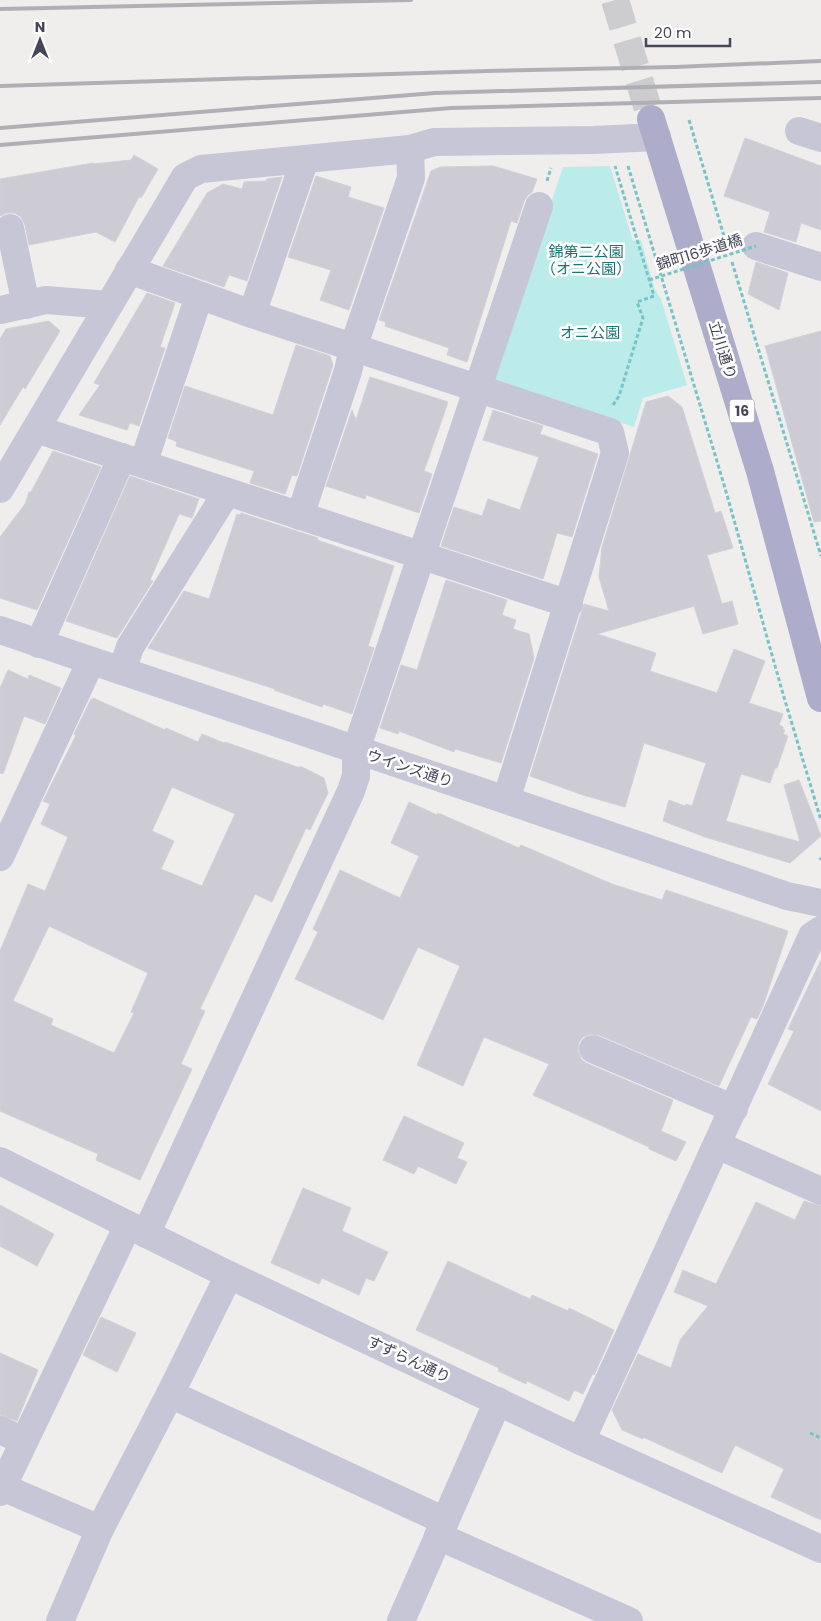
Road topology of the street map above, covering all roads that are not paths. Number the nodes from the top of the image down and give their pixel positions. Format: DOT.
graph roads {
  1 [pos="654,128"];
  2 [pos="410,149"];
  3 [pos="305,159"];
  4 [pos="539,206"];
  5 [pos="10,228"];
  6 [pos="756,246"];
  7 [pos="821,268"];
  8 [pos="129,270"];
  9 [pos="199,296"];
  10 [pos="109,305"];
  11 [pos="13,307"];
  12 [pos="252,314"];
  13 [pos="353,348"];
  14 [pos="478,388"];
  15 [pos="36,429"];
  16 [pos="133,461"];
  17 [pos="0,489"];
  18 [pos="227,492"];
  19 [pos="300,516"];
  20 [pos="421,555"];
  21 [pos="569,604"];
  22 [pos="0,630"];
  23 [pos="39,644"];
  24 [pos="91,661"];
  25 [pos="122,671"];
  26 [pos="820,691"];
  27 [pos="356,750"];
  28 [pos="506,800"];
  29 [pos="0,857"];
  30 [pos="821,903"];
  31 [pos="821,930"];
  32 [pos="593,1049"];
  33 [pos="734,1109"];
  34 [pos="717,1145"];
  35 [pos="0,1161"];
  36 [pos="821,1191"];
  37 [pos="137,1229"];
  38 [pos="229,1274"];
  39 [pos="170,1394"];
  40 [pos="498,1401"];
  41 [pos="12,1436"];
  42 [pos="581,1441"];
  43 [pos="1,1490"];
  44 [pos="100,1528"];
  45 [pos="442,1529"];
  46 [pos="821,1549"];
  47 [pos="60,1621"];
  48 [pos="401,1621"];
  49 [pos="629,1621"];
  1 -- 2 [label="street"];
  1 -- 26 [label="main road, 立川通り / 16"];
  2 -- 3 [label="street"];
  2 -- 13 [label="street"];
  3 -- 8 [label="street"];
  3 -- 12 [label="street"];
  4 -- 14 [label="street"];
  5 -- 11 [label="street"];
  6 -- 7 [label="street"];
  8 -- 9 [label="street"];
  8 -- 10 [label="street"];
  9 -- 12 [label="street"];
  9 -- 16 [label="street"];
  10 -- 11 [label="street"];
  10 -- 15 [label="street"];
  12 -- 13 [label="street"];
  13 -- 14 [label="street"];
  13 -- 19 [label="street"];
  14 -- 20 [label="street"];
  14 -- 21 [label="street"];
  15 -- 16 [label="street"];
  15 -- 17 [label="street"];
  16 -- 18 [label="street"];
  16 -- 23 [label="street"];
  18 -- 19 [label="street"];
  18 -- 25 [label="street"];
  19 -- 20 [label="street"];
  20 -- 21 [label="street"];
  20 -- 27 [label="street"];
  21 -- 28 [label="street"];
  22 -- 23 [label="street, ウインズ通り"];
  23 -- 24 [label="street, ウインズ通り"];
  24 -- 25 [label="street, ウインズ通り"];
  24 -- 29 [label="street"];
  25 -- 27 [label="street, ウインズ通り"];
  27 -- 28 [label="street, ウインズ通り"];
  27 -- 37 [label="street"];
  28 -- 30 [label="street, ウインズ通り"];
  31 -- 33 [label="street"];
  32 -- 33 [label="street"];
  33 -- 34 [label="street"];
  34 -- 36 [label="street"];
  34 -- 42 [label="street"];
  35 -- 37 [label="street, すずらん通り"];
  37 -- 38 [label="street, すずらん通り"];
  37 -- 41 [label="street"];
  38 -- 39 [label="street"];
  38 -- 40 [label="street, すずらん通り"];
  39 -- 44 [label="street"];
  39 -- 45 [label="street"];
  40 -- 42 [label="street, すずらん通り"];
  40 -- 45 [label="street"];
  41 -- 43 [label="street"];
  42 -- 46 [label="street, すずらん通り"];
  43 -- 44 [label="street"];
  44 -- 47 [label="street"];
  45 -- 48 [label="street"];
  45 -- 49 [label="street"];
}
